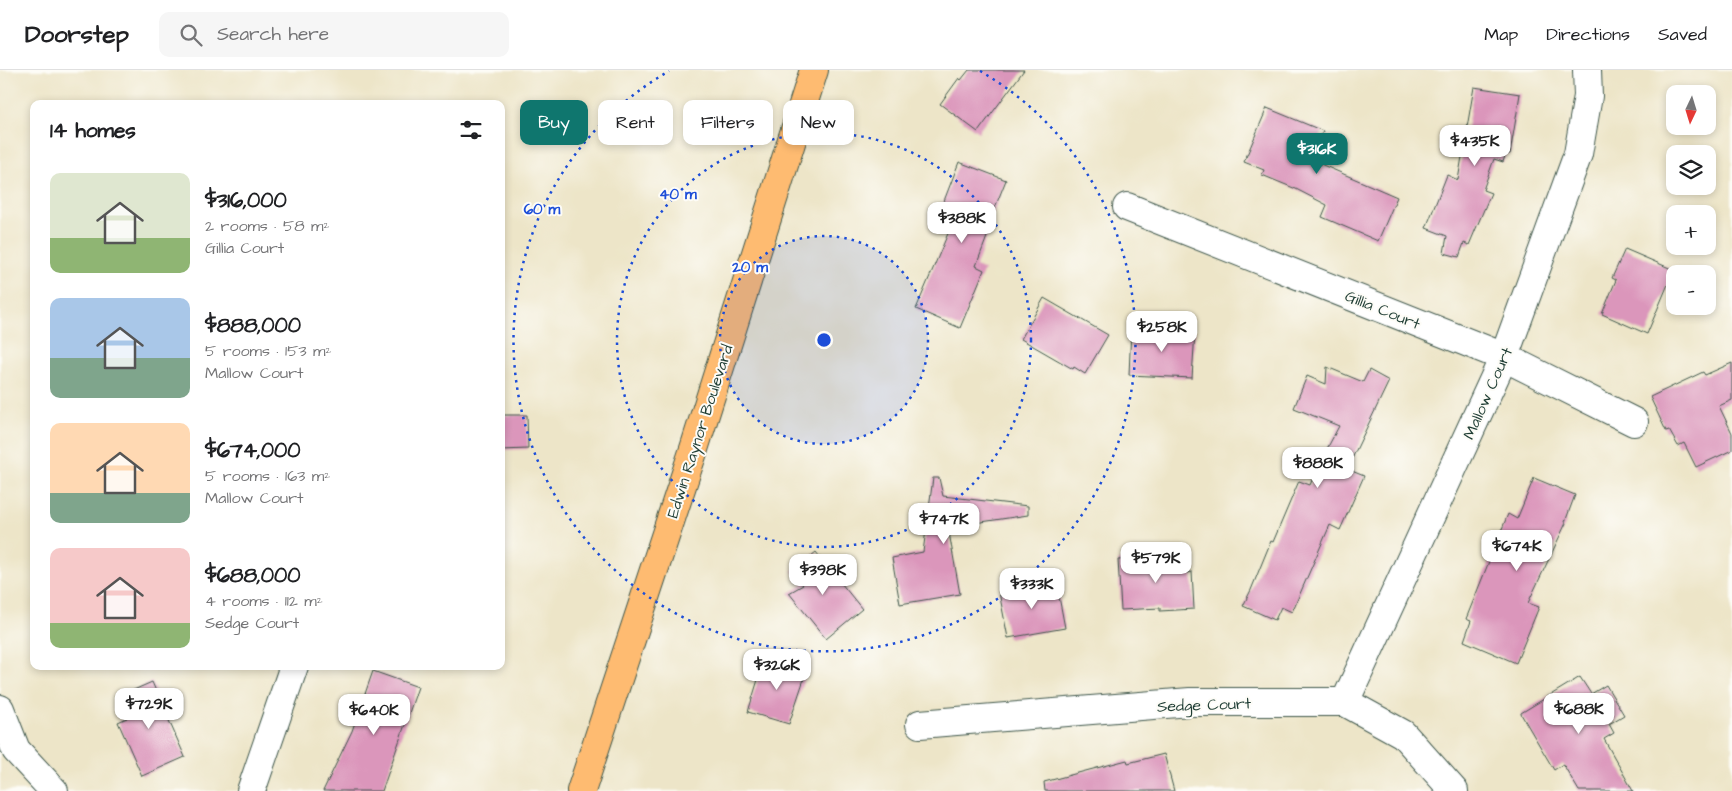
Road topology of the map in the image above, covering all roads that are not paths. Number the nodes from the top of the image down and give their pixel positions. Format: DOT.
graph roads {
  1 [pos="814,70"];
  2 [pos="1587,70"];
  3 [pos="1127,207"];
  4 [pos="1504,357"];
  5 [pos="1634,422"];
  6 [pos="293,670"];
  7 [pos="1344,702"];
  8 [pos="0,709"];
  9 [pos="920,724"];
  10 [pos="54,791"];
  11 [pos="252,791"];
  12 [pos="581,791"];
  13 [pos="1454,791"];
  1 -- 12 [label="main road, Edwin Raynor Boulevard"];
  2 -- 4 [label="street, Mallow Court"];
  3 -- 4 [label="street, Gillia Court"];
  4 -- 5 [label="street, Gillia Court"];
  4 -- 7 [label="street, Mallow Court"];
  6 -- 11 [label="street"];
  7 -- 9 [label="street, Sedge Court"];
  7 -- 13 [label="street, Sedge Court"];
  8 -- 10 [label="street"];
}
